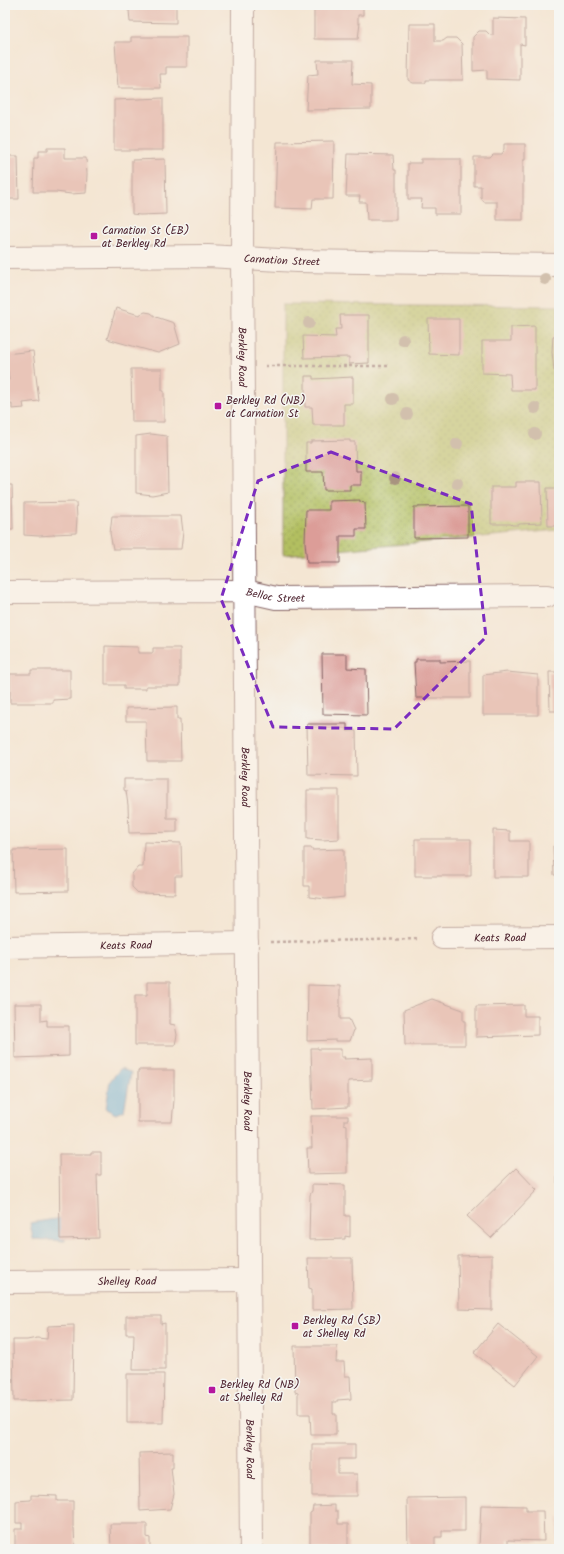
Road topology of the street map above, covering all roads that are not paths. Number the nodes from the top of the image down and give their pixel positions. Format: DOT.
graph roads {
  1 [pos="243,5"];
  2 [pos="5,258"];
  3 [pos="242,258"];
  4 [pos="559,265"];
  5 [pos="245,591"];
  6 [pos="5,592"];
  7 [pos="547,596"];
  8 [pos="559,937"];
  9 [pos="442,938"];
  10 [pos="247,943"];
  11 [pos="5,947"];
  12 [pos="249,1280"];
  13 [pos="5,1282"];
  14 [pos="251,1549"];
  1 -- 3 [label="street, Berkley Road"];
  2 -- 3 [label="street, Carnation Street"];
  3 -- 4 [label="street, Carnation Street"];
  3 -- 5 [label="street, Berkley Road"];
  5 -- 6 [label="street, Belloc Street"];
  5 -- 7 [label="street, Belloc Street"];
  5 -- 10 [label="street, Berkley Road"];
  8 -- 9 [label="street, Keats Road"];
  10 -- 11 [label="street, Keats Road"];
  10 -- 12 [label="street, Berkley Road"];
  12 -- 13 [label="street, Shelley Road"];
  12 -- 14 [label="street, Berkley Road"];
}
